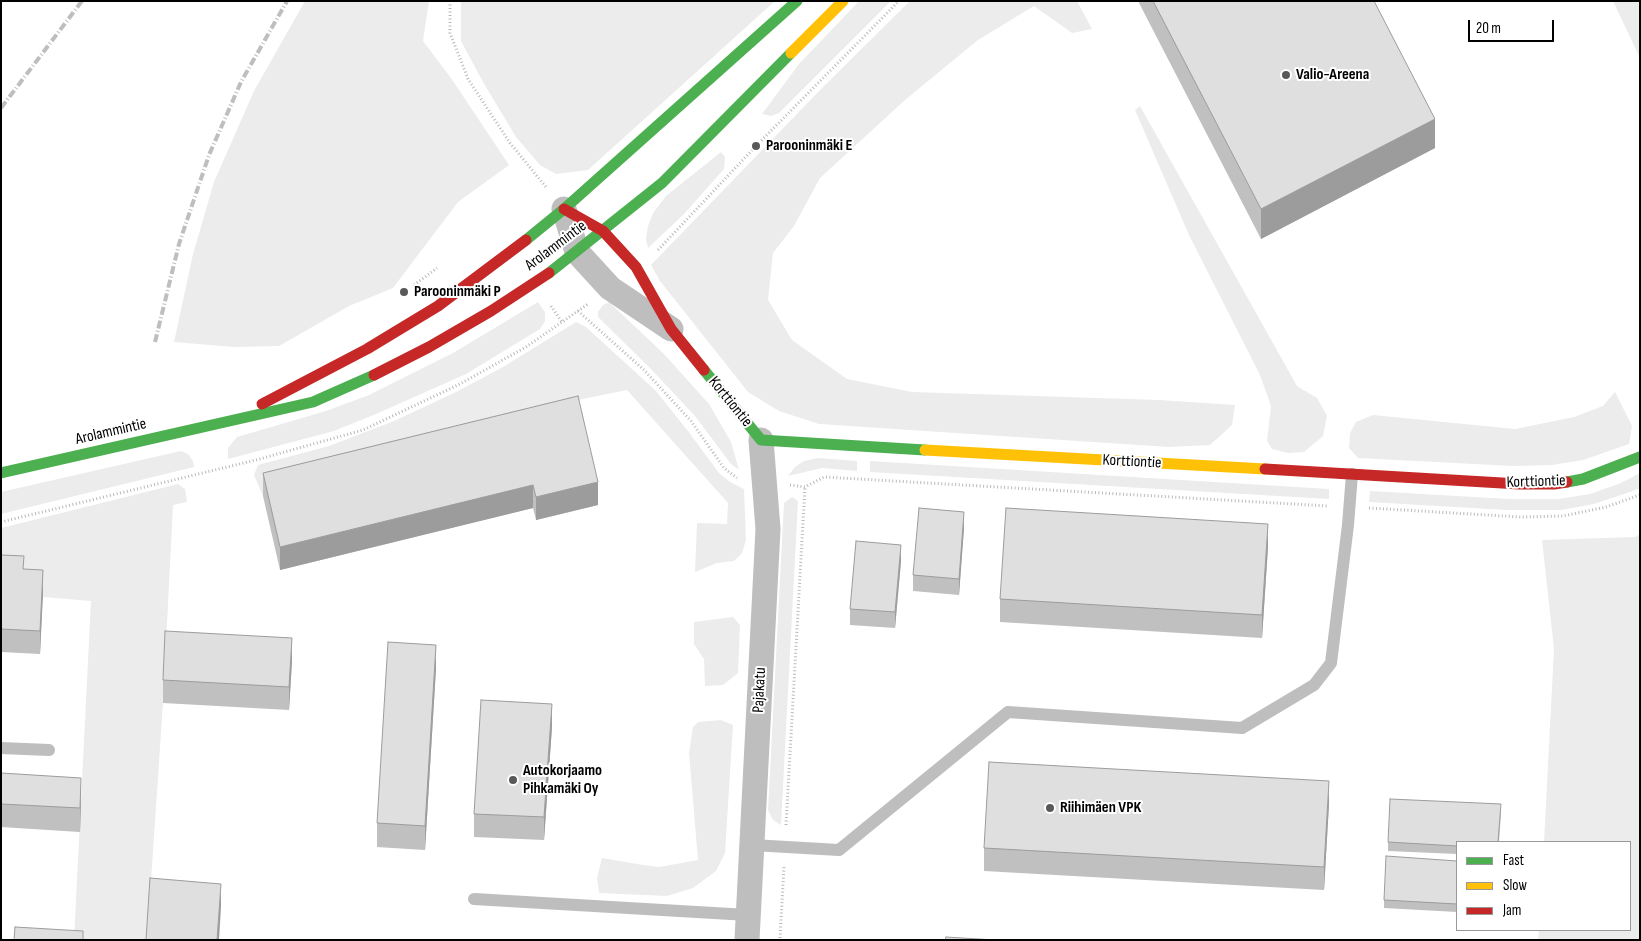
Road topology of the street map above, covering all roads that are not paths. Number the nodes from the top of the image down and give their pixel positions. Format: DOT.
graph roads {
  1 [pos="797,1"];
  2 [pos="843,1"];
  3 [pos="564,208"];
  4 [pos="603,231"];
  5 [pos="577,252"];
  6 [pos="672,329"];
  7 [pos="227,422"];
  8 [pos="761,440"];
  9 [pos="1640,457"];
  10 [pos="1,473"];
  11 [pos="1352,474"];
  12 [pos="1,748"];
  13 [pos="49,750"];
  14 [pos="752,845"];
  15 [pos="474,899"];
  16 [pos="748,915"];
  17 [pos="747,940"];
  1 -- 3 [label="street, Arolammintie"];
  2 -- 4 [label="street, Arolammintie"];
  3 -- 4 [label="street, Korttiontie"];
  3 -- 5 [label="street, Korttiontie"];
  3 -- 7 [label="street, Arolammintie"];
  4 -- 5 [label="street, Arolammintie"];
  4 -- 6 [label="street, Korttiontie"];
  5 -- 6 [label="street, Korttiontie"];
  5 -- 7 [label="street, Arolammintie"];
  6 -- 8 [label="street, Korttiontie"];
  7 -- 10 [label="street, Arolammintie"];
  8 -- 11 [label="street, Korttiontie"];
  8 -- 14 [label="street, Pajakatu"];
  9 -- 11 [label="street, Korttiontie"];
  11 -- 14 [label="lane"];
  12 -- 13 [label="lane"];
  14 -- 16 [label="street, Pajakatu"];
  15 -- 16 [label="lane"];
  16 -- 17 [label="street, Pajakatu"];
}
